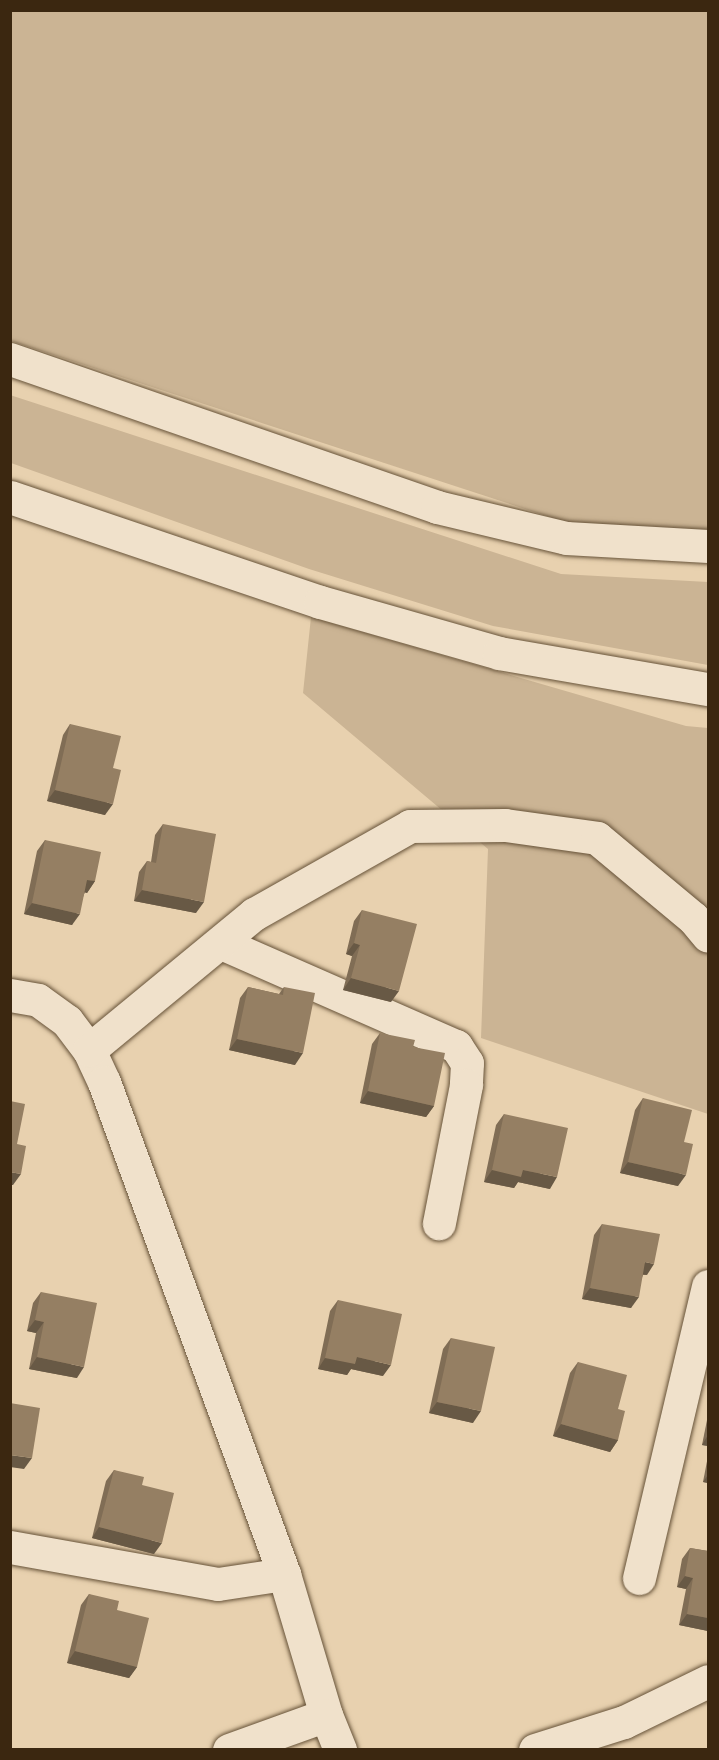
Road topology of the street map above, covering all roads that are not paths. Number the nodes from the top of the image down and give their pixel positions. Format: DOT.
graph roads {
  1 [pos="10,359"];
  2 [pos="10,497"];
  3 [pos="708,546"];
  4 [pos="708,689"];
  5 [pos="708,936"];
  6 [pos="221,943"];
  7 [pos="10,995"];
  8 [pos="89,1050"];
  9 [pos="439,1223"];
  10 [pos="708,1286"];
  11 [pos="10,1547"];
  12 [pos="284,1574"];
  13 [pos="639,1578"];
  14 [pos="708,1681"];
  15 [pos="326,1715"];
  16 [pos="229,1749"];
  17 [pos="340,1749"];
  18 [pos="535,1749"];
  1 -- 3 [label="street"];
  2 -- 4 [label="street"];
  5 -- 6 [label="street"];
  6 -- 8 [label="street"];
  6 -- 9 [label="street"];
  7 -- 8 [label="street"];
  8 -- 12 [label="street"];
  10 -- 13 [label="street"];
  11 -- 12 [label="street"];
  12 -- 15 [label="street"];
  14 -- 18 [label="street"];
  15 -- 16 [label="street"];
  15 -- 17 [label="street"];
}
